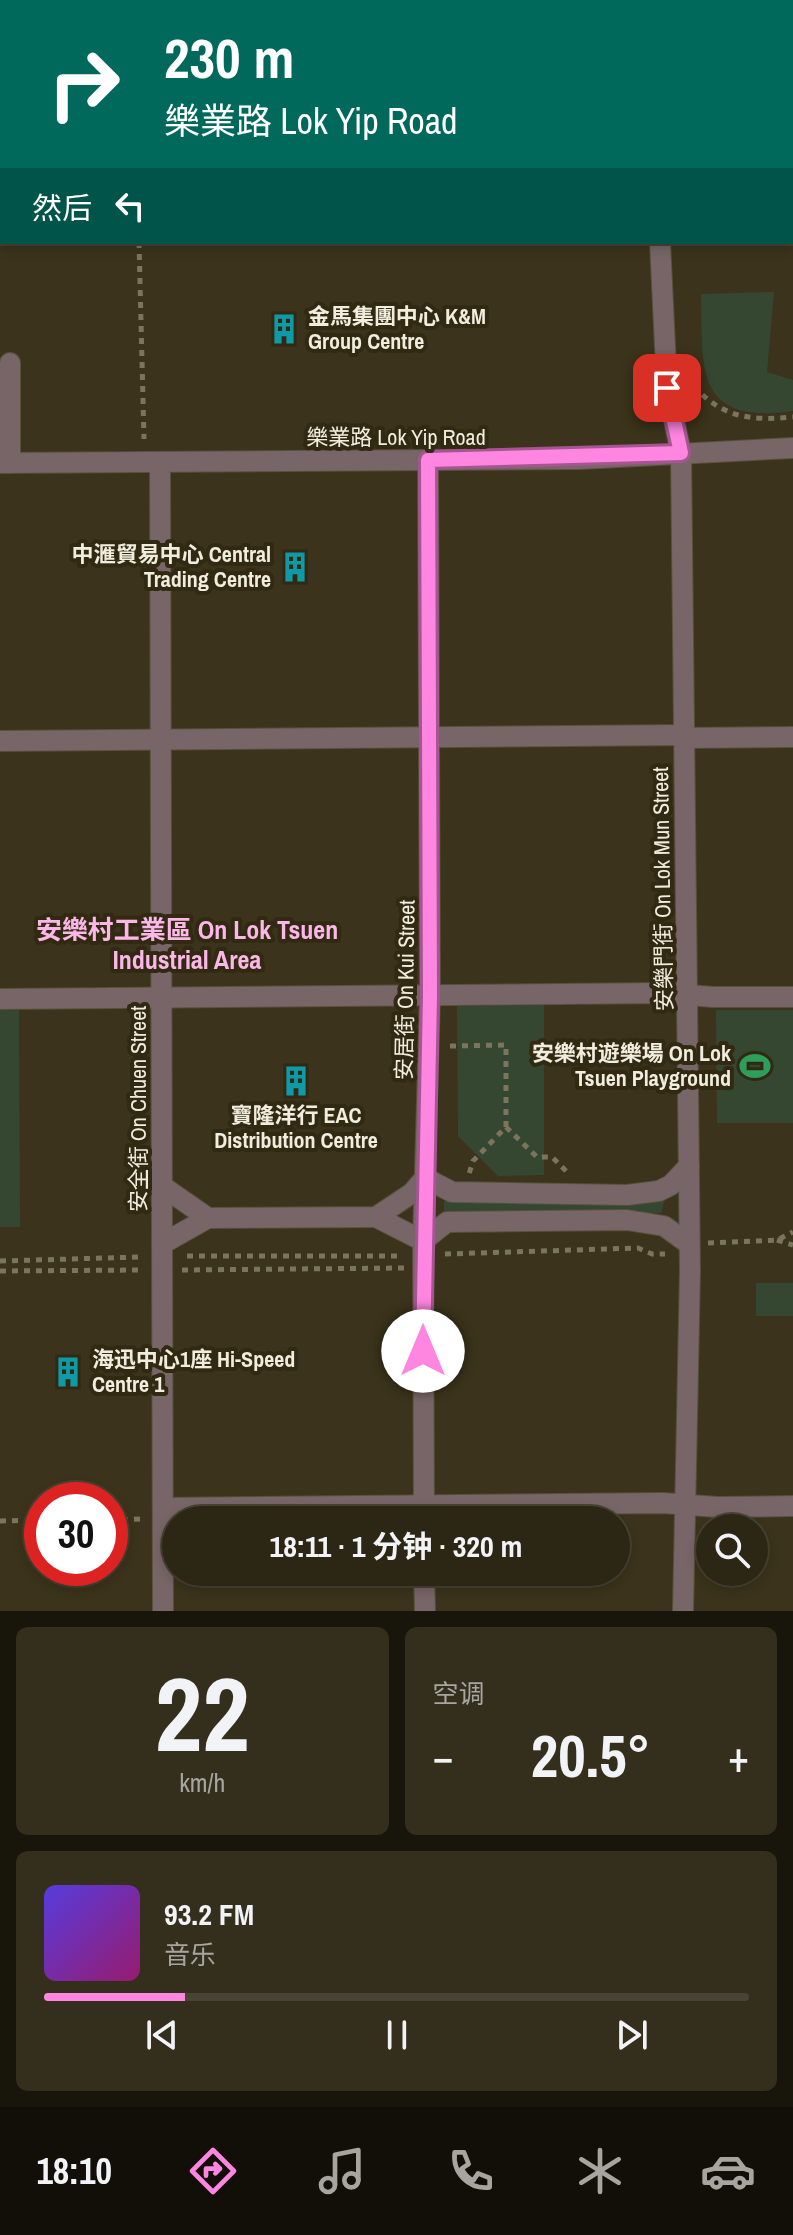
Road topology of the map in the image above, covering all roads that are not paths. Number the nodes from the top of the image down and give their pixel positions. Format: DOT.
graph roads {
  1 [pos="660,244"];
  2 [pos="10,363"];
  3 [pos="793,448"];
  4 [pos="681,453"];
  5 [pos="428,460"];
  6 [pos="160,462"];
  7 [pos="5,463"];
  8 [pos="429,737"];
  9 [pos="684,737"];
  10 [pos="793,737"];
  11 [pos="161,740"];
  12 [pos="0,741"];
  13 [pos="430,995"];
  14 [pos="687,996"];
  15 [pos="162,997"];
  16 [pos="793,997"];
  17 [pos="0,999"];
  18 [pos="689,1166"];
  19 [pos="425,1178"];
  20 [pos="162,1186"];
  21 [pos="376,1217"];
  22 [pos="208,1218"];
  23 [pos="689,1244"];
  24 [pos="423,1247"];
  25 [pos="162,1251"];
  26 [pos="683,1504"];
  27 [pos="163,1506"];
  28 [pos="424,1506"];
  29 [pos="625,1506"];
  30 [pos="793,1506"];
  31 [pos="163,1586"];
  32 [pos="424,1586"];
  33 [pos="163,1611"];
  34 [pos="425,1611"];
  35 [pos="683,1611"];
  1 -- 4 [label="street, 安樂門街 On Lok Mun Street"];
  2 -- 7 [label="street"];
  3 -- 4 [label="street, 樂業路 Lok Yip Road"];
  4 -- 5 [label="street, 樂業路 Lok Yip Road"];
  4 -- 9 [label="street, 安樂門街 On Lok Mun Street"];
  5 -- 6 [label="street, 樂業路 Lok Yip Road"];
  5 -- 8 [label="street, 安居街 On Kui Street"];
  6 -- 7 [label="street, 樂業路 Lok Yip Road"];
  6 -- 11 [label="street, 安全街 On Chuen Street"];
  8 -- 9 [label="street"];
  8 -- 11 [label="street"];
  8 -- 13 [label="street, 安居街 On Kui Street"];
  9 -- 10 [label="street"];
  9 -- 14 [label="street, 安樂門街 On Lok Mun Street"];
  11 -- 12 [label="street"];
  11 -- 15 [label="street, 安全街 On Chuen Street"];
  13 -- 14 [label="street"];
  13 -- 15 [label="street"];
  13 -- 19 [label="street, 安居街 On Kui Street"];
  14 -- 16 [label="street"];
  14 -- 18 [label="street, 安樂門街 On Lok Mun Street"];
  15 -- 17 [label="street"];
  15 -- 20 [label="street, 安全街 On Chuen Street"];
  18 -- 19 [label="street"];
  18 -- 23 [label="street, 安樂門街 On Lok Mun Street"];
  19 -- 21 [label="street"];
  19 -- 24 [label="street, 安居街 On Kui Street"];
  20 -- 22 [label="street"];
  20 -- 25 [label="street, 安全街 On Chuen Street"];
  21 -- 22 [label="street"];
  21 -- 24 [label="street"];
  22 -- 25 [label="street"];
  23 -- 24 [label="street"];
  23 -- 26 [label="street, 安樂門街 On Lok Mun Street"];
  24 -- 28 [label="street, 安居街 On Kui Street"];
  25 -- 27 [label="street, 安全街 On Chuen Street"];
  26 -- 29 [label="street"];
  26 -- 30 [label="street"];
  26 -- 35 [label="street, 安樂門街 On Lok Mun Street"];
  31 -- 33 [label="street, 安全街 On Chuen Street"];
  32 -- 34 [label="street"];
}
